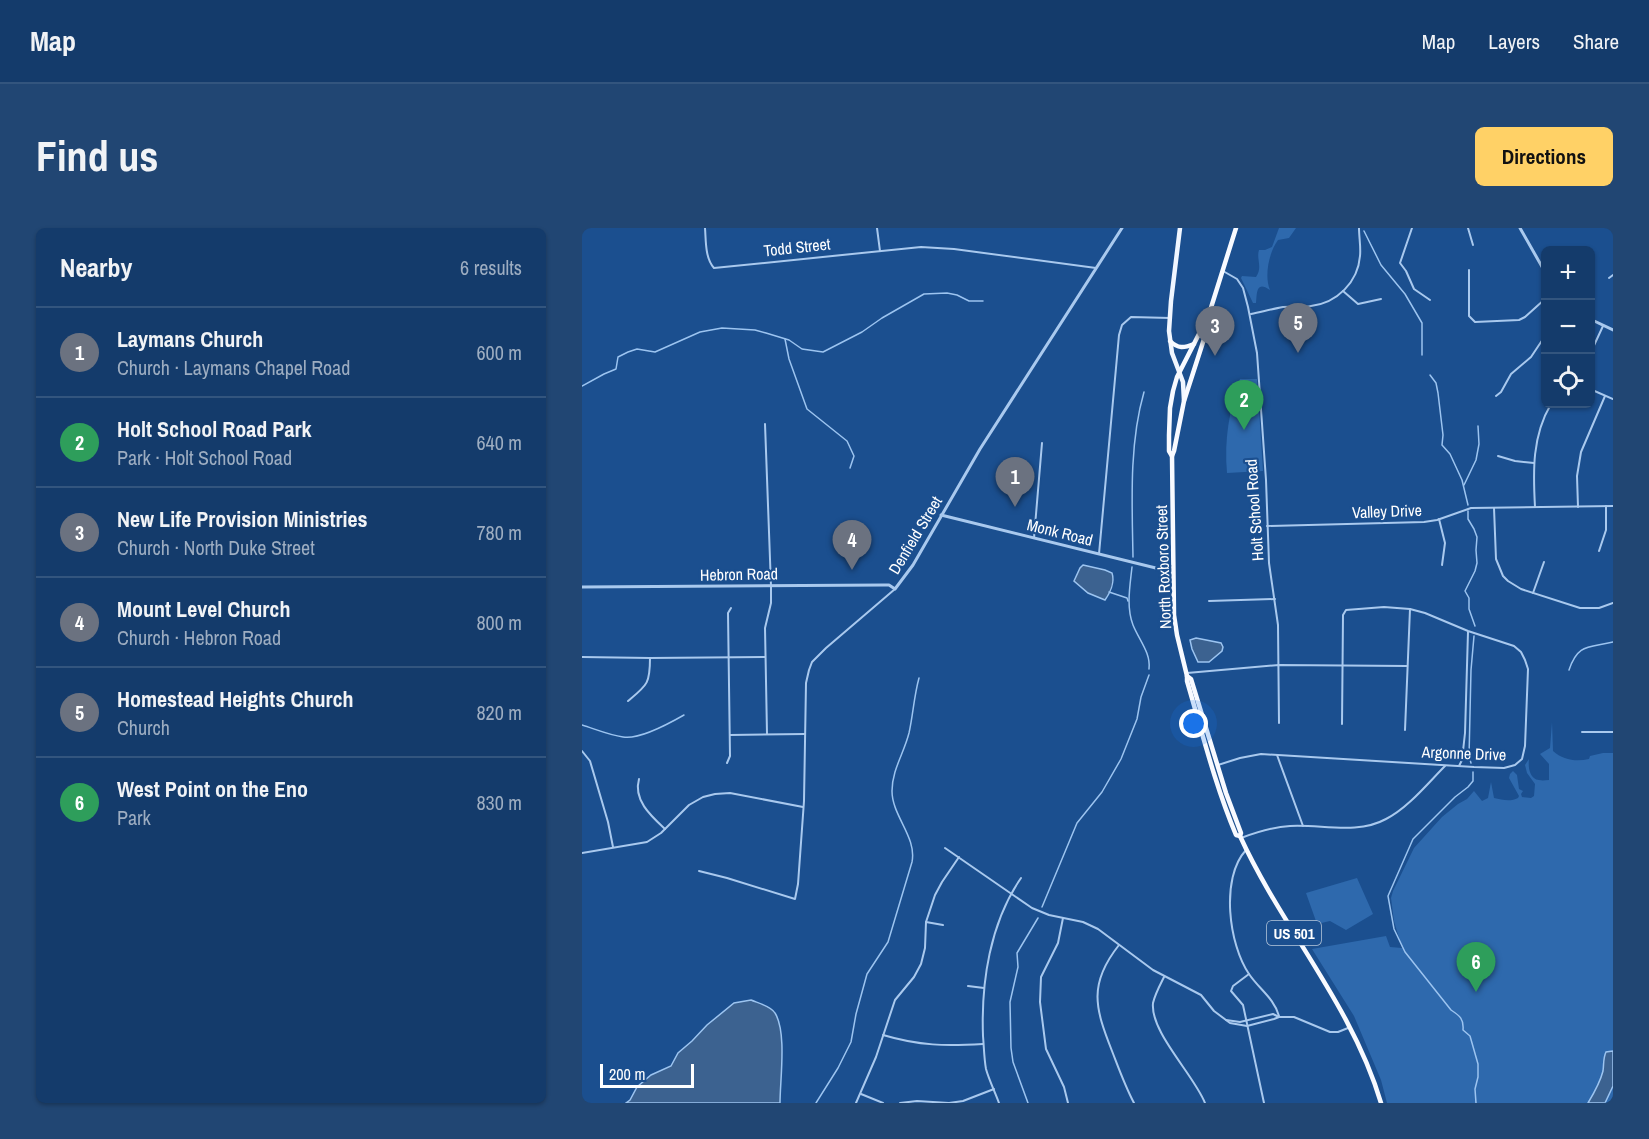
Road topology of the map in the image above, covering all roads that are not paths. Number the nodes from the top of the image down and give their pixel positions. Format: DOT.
graph roads {
  1 [pos="705,228"];
  2 [pos="877,228"];
  3 [pos="1122,228"];
  4 [pos="1180,228"];
  5 [pos="1236,228"];
  6 [pos="1359,228"];
  7 [pos="1411,228"];
  8 [pos="1468,228"];
  9 [pos="1520,228"];
  10 [pos="1473,244"];
  11 [pos="880,251"];
  12 [pos="1541,265"];
  13 [pos="1096,268"];
  14 [pos="1469,270"];
  15 [pos="1223,271"];
  16 [pos="1613,275"];
  17 [pos="1609,278"];
  18 [pos="1343,291"];
  19 [pos="1381,298"];
  20 [pos="1430,300"];
  21 [pos="1544,300"];
  22 [pos="1250,314"];
  23 [pos="1170,318"];
  24 [pos="1595,322"];
  25 [pos="1603,326"];
  26 [pos="1204,330"];
  27 [pos="1613,330"];
  28 [pos="1170,341"];
  29 [pos="1541,342"];
  30 [pos="1595,343"];
  31 [pos="1194,344"];
  32 [pos="1179,372"];
  33 [pos="1595,391"];
  34 [pos="1496,396"];
  35 [pos="1605,396"];
  36 [pos="1613,399"];
  37 [pos="1184,401"];
  38 [pos="1549,408"];
  39 [pos="765,424"];
  40 [pos="1042,443"];
  41 [pos="1172,456"];
  42 [pos="1498,456"];
  43 [pos="1534,463"];
  44 [pos="1606,506"];
  45 [pos="1613,506"];
  46 [pos="1535,507"];
  47 [pos="1578,507"];
  48 [pos="1494,508"];
  49 [pos="941,515"];
  50 [pos="1439,519"];
  51 [pos="1268,526"];
  52 [pos="1034,538"];
  53 [pos="1599,551"];
  54 [pos="1099,554"];
  55 [pos="1544,562"];
  56 [pos="1442,565"];
  57 [pos="1173,572"];
  58 [pos="771,586"];
  59 [pos="582,587"];
  60 [pos="895,589"];
  61 [pos="1533,593"];
  62 [pos="1275,599"];
  63 [pos="1209,601"];
  64 [pos="1613,603"];
  65 [pos="731,608"];
  66 [pos="1410,609"];
  67 [pos="1468,631"];
  68 [pos="582,657"];
  69 [pos="729,657"];
  70 [pos="765,657"];
  71 [pos="650,658"];
  72 [pos="1279,665"];
  73 [pos="1343,666"];
  74 [pos="1407,666"];
  75 [pos="1187,675"];
  76 [pos="628,702"];
  77 [pos="1279,723"];
  78 [pos="1342,724"];
  79 [pos="1405,730"];
  80 [pos="1582,732"];
  81 [pos="1613,732"];
  82 [pos="767,734"];
  83 [pos="805,734"];
  84 [pos="730,735"];
  85 [pos="1204,738"];
  86 [pos="582,751"];
  87 [pos="1277,755"];
  88 [pos="727,763"];
  89 [pos="1218,765"];
  90 [pos="1445,765"];
  91 [pos="1459,766"];
  92 [pos="1212,768"];
  93 [pos="639,779"];
  94 [pos="1226,793"];
  95 [pos="804,807"];
  96 [pos="1303,826"];
  97 [pos="665,829"];
  98 [pos="1240,837"];
  99 [pos="613,847"];
  100 [pos="945,848"];
  101 [pos="1246,850"];
  102 [pos="582,853"];
  103 [pos="959,857"];
  104 [pos="699,871"];
  105 [pos="1021,878"];
  106 [pos="1011,894"];
  107 [pos="1064,918"];
  108 [pos="926,922"];
  109 [pos="943,925"];
  110 [pos="1119,945"];
  111 [pos="1249,974"];
  112 [pos="1164,977"];
  113 [pos="968,986"];
  114 [pos="984,988"];
  115 [pos="1279,1017"];
  116 [pos="1226,1020"];
  117 [pos="1246,1021"];
  118 [pos="1247,1026"];
  119 [pos="1350,1027"];
  120 [pos="883,1035"];
  121 [pos="983,1044"];
  122 [pos="993,1089"];
  123 [pos="860,1094"];
  124 [pos="856,1103"];
  125 [pos="883,1103"];
  126 [pos="900,1103"];
  127 [pos="949,1103"];
  128 [pos="999,1103"];
  129 [pos="1068,1103"];
  130 [pos="1134,1103"];
  131 [pos="1205,1103"];
  132 [pos="1264,1103"];
  133 [pos="1381,1103"];
  1 -- 11 [label="street, Todd Street"];
  2 -- 11 [label="street"];
  3 -- 13 [label="street, Denfield Street"];
  4 -- 23 [label="main road, North Roxboro Street"];
  5 -- 15 [label="highway, US 501"];
  6 -- 18 [label="street"];
  7 -- 20 [label="street"];
  8 -- 10 [label="street"];
  9 -- 12 [label="street"];
  11 -- 13 [label="street, Todd Street"];
  13 -- 49 [label="street, Denfield Street"];
  14 -- 21 [label="street"];
  15 -- 22 [label="street, Holt School Road"];
  15 -- 26 [label="highway, US 501"];
  16 -- 17 [label="street"];
  18 -- 19 [label="street"];
  18 -- 22 [label="street"];
  22 -- 51 [label="street, Holt School Road"];
  23 -- 28 [label="main road, North Roxboro Street"];
  23 -- 54 [label="street"];
  24 -- 25 [label="street"];
  25 -- 27 [label="street"];
  25 -- 30 [label="street"];
  26 -- 31 [label="highway, US 501"];
  26 -- 37 [label="highway, US 501"];
  28 -- 31 [label="highway"];
  28 -- 32 [label="main road, North Roxboro Street"];
  29 -- 34 [label="street"];
  31 -- 32 [label="highway, US 501"];
  32 -- 37 [label="main road, North Roxboro Street"];
  32 -- 41 [label="highway, North Roxboro Street / US 501"];
  33 -- 35 [label="street"];
  35 -- 36 [label="street"];
  35 -- 47 [label="street"];
  37 -- 41 [label="highway, North Roxboro Street / US 501"];
  38 -- 43 [label="street"];
  39 -- 58 [label="street"];
  40 -- 52 [label="street"];
  41 -- 57 [label="highway, North Roxboro Street / US 501"];
  42 -- 43 [label="street"];
  43 -- 46 [label="street"];
  44 -- 45 [label="street, Valley Drive"];
  44 -- 47 [label="street, Valley Drive"];
  44 -- 53 [label="street"];
  46 -- 47 [label="street, Valley Drive"];
  46 -- 48 [label="street, Valley Drive"];
  48 -- 50 [label="street, Valley Drive"];
  48 -- 61 [label="street"];
  49 -- 52 [label="street, Monk Road"];
  49 -- 60 [label="street, Denfield Street"];
  50 -- 51 [label="street, Valley Drive"];
  50 -- 56 [label="street"];
  51 -- 62 [label="street, Holt School Road"];
  52 -- 54 [label="street, Monk Road"];
  54 -- 57 [label="street, Monk Road"];
  55 -- 61 [label="street"];
  57 -- 75 [label="highway, North Roxboro Street / US 501"];
  58 -- 59 [label="street, Hebron Road"];
  58 -- 60 [label="street, Hebron Road"];
  58 -- 70 [label="street"];
  60 -- 83 [label="street, Denfield Street"];
  61 -- 64 [label="street"];
  62 -- 63 [label="street"];
  62 -- 72 [label="street, Holt School Road"];
  65 -- 69 [label="street"];
  66 -- 67 [label="street, Argonne Drive"];
  66 -- 73 [label="street, Argonne Drive"];
  66 -- 74 [label="street"];
  67 -- 91 [label="street"];
  67 -- 91 [label="street, Argonne Drive"];
  68 -- 71 [label="street"];
  69 -- 70 [label="street"];
  69 -- 71 [label="street"];
  69 -- 84 [label="street"];
  70 -- 82 [label="street"];
  71 -- 76 [label="street"];
  72 -- 73 [label="street"];
  72 -- 75 [label="street"];
  72 -- 77 [label="street, Holt School Road"];
  73 -- 74 [label="street"];
  73 -- 78 [label="street"];
  74 -- 79 [label="street"];
  75 -- 85 [label="highway, North Roxboro Street / US 501"];
  75 -- 89 [label="highway, North Roxboro Street / US 501"];
  80 -- 81 [label="street"];
  82 -- 83 [label="street"];
  82 -- 84 [label="street"];
  83 -- 95 [label="street, Denfield Street"];
  84 -- 88 [label="street"];
  85 -- 89 [label="highway"];
  85 -- 92 [label="highway, North Roxboro Street / US 501"];
  86 -- 99 [label="street"];
  87 -- 89 [label="street, Argonne Drive"];
  87 -- 90 [label="street, Argonne Drive"];
  87 -- 96 [label="street"];
  89 -- 94 [label="highway, North Roxboro Street / US 501"];
  90 -- 91 [label="street, Argonne Drive"];
  90 -- 96 [label="street"];
  92 -- 94 [label="highway"];
  92 -- 98 [label="highway, North Roxboro Street / US 501"];
  93 -- 97 [label="street"];
  94 -- 98 [label="highway, North Roxboro Street / US 501"];
  95 -- 97 [label="street"];
  95 -- 104 [label="street, Denfield Street"];
  96 -- 98 [label="street"];
  97 -- 99 [label="street"];
  98 -- 101 [label="highway, North Roxboro Street / US 501"];
  99 -- 102 [label="street"];
  100 -- 103 [label="street"];
  101 -- 111 [label="street"];
  101 -- 119 [label="highway, North Roxboro Street / US 501"];
  103 -- 106 [label="street"];
  103 -- 108 [label="street"];
  105 -- 106 [label="street"];
  106 -- 107 [label="street"];
  106 -- 114 [label="street"];
  107 -- 110 [label="street"];
  107 -- 129 [label="street"];
  108 -- 109 [label="street"];
  108 -- 120 [label="street"];
  110 -- 112 [label="street"];
  110 -- 130 [label="street"];
  111 -- 115 [label="street"];
  111 -- 117 [label="street"];
  112 -- 116 [label="street"];
  112 -- 131 [label="street"];
  113 -- 114 [label="street"];
  114 -- 121 [label="street"];
  115 -- 117 [label="street"];
  115 -- 118 [label="street"];
  115 -- 119 [label="street"];
  116 -- 117 [label="street"];
  116 -- 118 [label="street"];
  117 -- 118 [label="street"];
  118 -- 132 [label="street"];
  119 -- 133 [label="highway, North Roxboro Street / US 501"];
  120 -- 121 [label="street"];
  120 -- 123 [label="street"];
  121 -- 122 [label="street"];
  122 -- 127 [label="street"];
  122 -- 128 [label="street"];
  123 -- 124 [label="street"];
  123 -- 125 [label="street"];
  126 -- 127 [label="street"];
}
